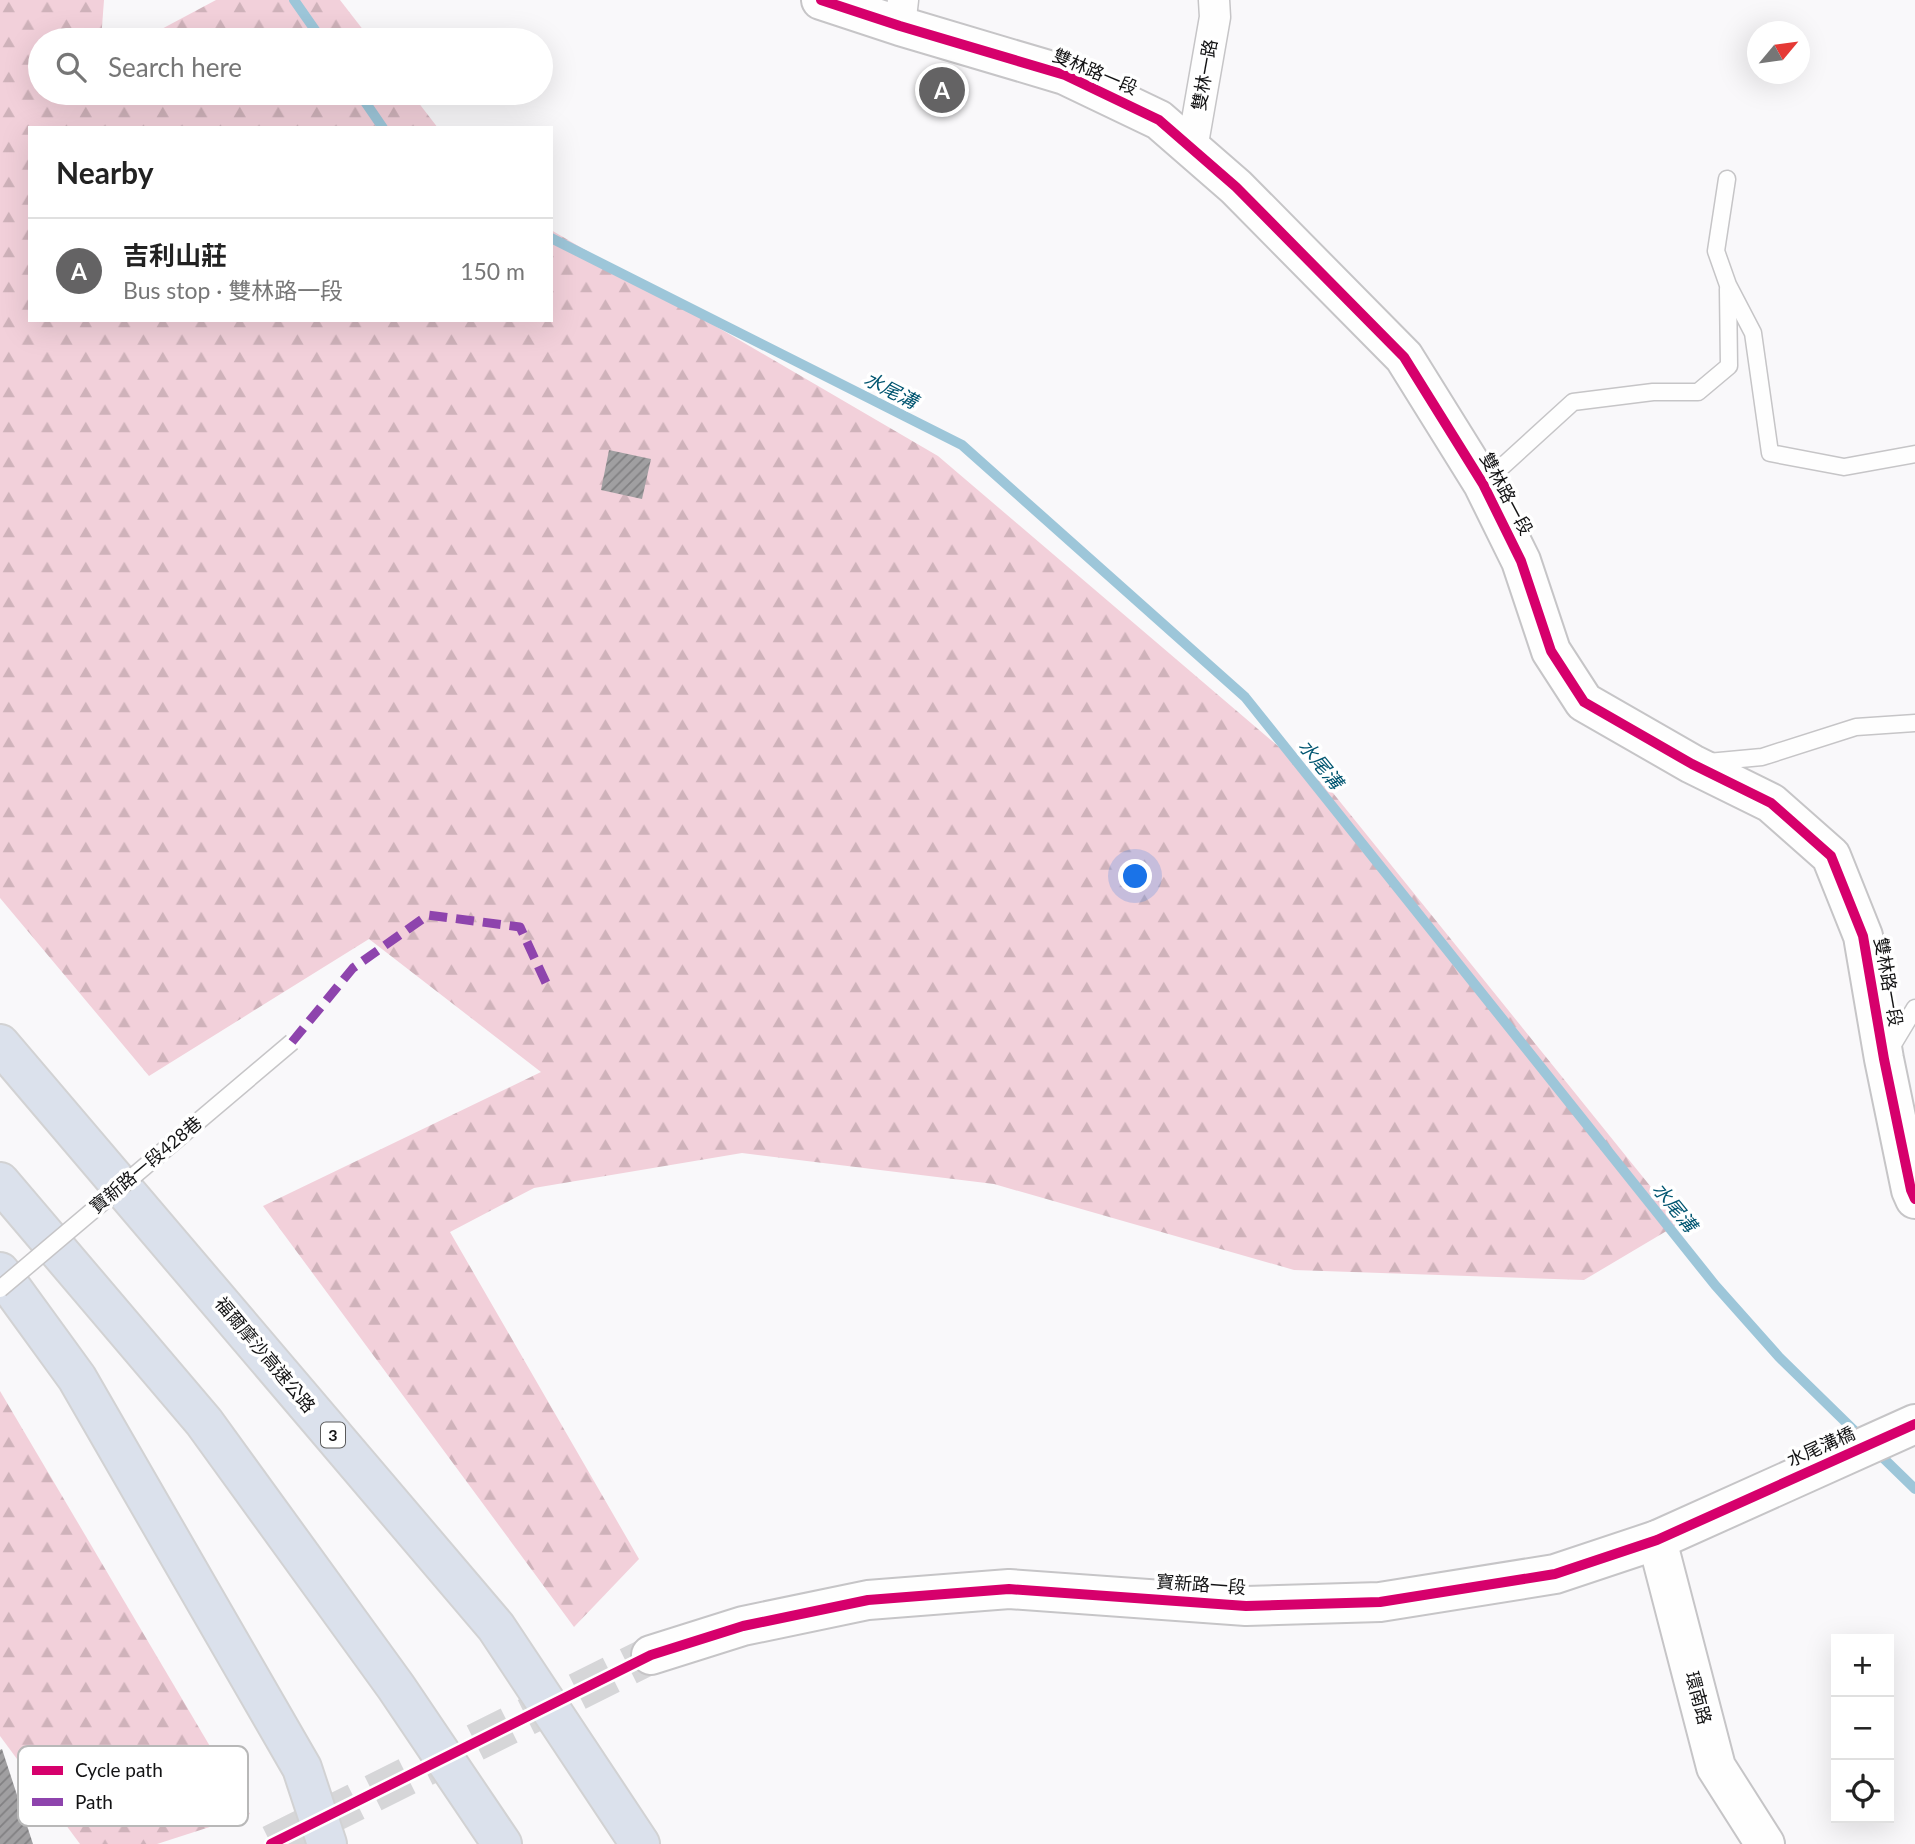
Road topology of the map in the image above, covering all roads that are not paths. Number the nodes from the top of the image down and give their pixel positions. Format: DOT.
graph roads {
  1 [pos="821,0"];
  2 [pos="1214,0"];
  3 [pos="902,13"];
  4 [pos="1192,149"];
  5 [pos="1727,179"];
  6 [pos="1728,285"];
  7 [pos="1915,454"];
  8 [pos="1483,484"];
  9 [pos="1915,723"];
  10 [pos="1692,764"];
  11 [pos="1915,1008"];
  12 [pos="292,1042"];
  13 [pos="0,1044"];
  14 [pos="1884,1059"];
  15 [pos="0,1182"];
  16 [pos="1915,1199"];
  17 [pos="0,1272"];
  18 [pos="0,1289"];
  19 [pos="1915,1424"];
  20 [pos="1740,1502"];
  21 [pos="1657,1540"];
  22 [pos="651,1655"];
  23 [pos="327,1844"];
  24 [pos="502,1844"];
  25 [pos="640,1844"];
  26 [pos="1765,1844"];
  1 -- 3 [label="street, 雙林路一段"];
  2 -- 4 [label="street, 雙林一路"];
  3 -- 4 [label="street, 雙林路一段"];
  4 -- 8 [label="street, 雙林路一段"];
  5 -- 6 [label="lane"];
  6 -- 7 [label="lane"];
  6 -- 8 [label="lane"];
  8 -- 10 [label="street, 雙林路一段"];
  9 -- 10 [label="lane"];
  10 -- 14 [label="street, 雙林路一段"];
  11 -- 14 [label="lane"];
  12 -- 18 [label="lane, 寶新路一段428巷, bridge"];
  13 -- 25 [label="highway, 福爾摩沙高速公路 / 3"];
  14 -- 16 [label="street, 雙林路一段"];
  15 -- 24 [label="highway"];
  17 -- 23 [label="highway"];
  19 -- 20 [label="street, 水尾溝橋"];
  20 -- 21 [label="street, 寶新路一段"];
  21 -- 22 [label="street, 寶新路一段"];
  21 -- 26 [label="street, 環南路"];
}
